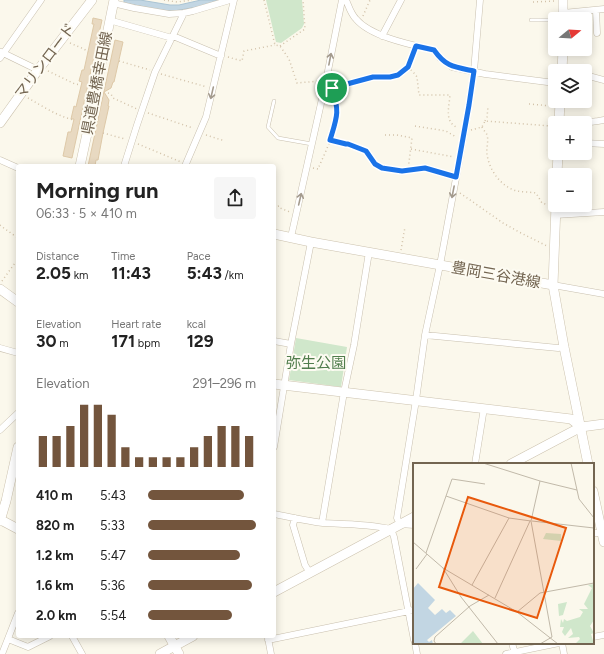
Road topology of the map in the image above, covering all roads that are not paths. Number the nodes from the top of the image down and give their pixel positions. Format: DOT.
graph roads {
  1 [pos="41,0"];
  2 [pos="90,0"];
  3 [pos="230,0"];
  4 [pos="234,0"];
  5 [pos="342,0"];
  6 [pos="346,0"];
  7 [pos="400,0"];
  8 [pos="480,0"];
  9 [pos="564,0"];
  10 [pos="113,1"];
  11 [pos="604,9"];
  12 [pos="596,10"];
  13 [pos="563,12"];
  14 [pos="585,12"];
  15 [pos="184,13"];
  16 [pos="109,20"];
  17 [pos="531,20"];
  18 [pos="548,20"];
  19 [pos="597,33"];
  20 [pos="382,36"];
  21 [pos="173,37"];
  22 [pos="1,54"];
  23 [pos="221,56"];
  24 [pos="38,70"];
  25 [pos="474,71"];
  26 [pos="592,77"];
  27 [pos="604,80"];
  28 [pos="548,82"];
  29 [pos="274,101"];
  30 [pos="604,120"];
  31 [pos="0,122"];
  32 [pos="592,122"];
  33 [pos="592,143"];
  34 [pos="312,144"];
  35 [pos="604,144"];
  36 [pos="0,160"];
  37 [pos="80,164"];
  38 [pos="125,164"];
  39 [pos="186,164"];
  40 [pos="16,167"];
  41 [pos="554,212"];
  42 [pos="604,212"];
  43 [pos="555,215"];
  44 [pos="276,234"];
  45 [pos="291,238"];
  46 [pos="311,242"];
  47 [pos="369,252"];
  48 [pos="440,265"];
  49 [pos="553,285"];
  50 [pos="0,289"];
  51 [pos="604,294"];
  52 [pos="0,296"];
  53 [pos="16,301"];
  54 [pos="16,305"];
  55 [pos="425,335"];
  56 [pos="276,341"];
  57 [pos="291,344"];
  58 [pos="564,347"];
  59 [pos="0,348"];
  60 [pos="16,352"];
  61 [pos="276,384"];
  62 [pos="284,385"];
  63 [pos="344,392"];
  64 [pos="416,400"];
  65 [pos="484,408"];
  66 [pos="16,415"];
  67 [pos="604,424"];
  68 [pos="581,427"];
  69 [pos="0,430"];
  70 [pos="276,435"];
  71 [pos="16,455"];
  72 [pos="526,460"];
  73 [pos="475,463"];
  74 [pos="515,463"];
  75 [pos="588,463"];
  76 [pos="594,497"];
  77 [pos="276,514"];
  78 [pos="295,518"];
  79 [pos="413,518"];
  80 [pos="0,521"];
  81 [pos="322,522"];
  82 [pos="400,524"];
  83 [pos="413,525"];
  84 [pos="16,528"];
  85 [pos="391,529"];
  86 [pos="601,535"];
  87 [pos="310,573"];
  88 [pos="276,591"];
  89 [pos="411,610"];
  90 [pos="16,618"];
  91 [pos="413,631"];
  92 [pos="276,636"];
  93 [pos="604,636"];
  94 [pos="594,637"];
  95 [pos="46,638"];
  96 [pos="73,638"];
  97 [pos="170,638"];
  98 [pos="191,638"];
  99 [pos="268,638"];
  100 [pos="8,639"];
  101 [pos="414,644"];
  102 [pos="554,644"];
  103 [pos="562,644"];
  104 [pos="177,650"];
  105 [pos="514,653"];
  106 [pos="2,654"];
  107 [pos="82,654"];
  108 [pos="160,654"];
  109 [pos="271,654"];
  110 [pos="417,654"];
  111 [pos="506,654"];
  112 [pos="564,654"];
  1 -- 22 [label="street"];
  2 -- 24 [label="street, マリンロード"];
  3 -- 15 [label="street"];
  4 -- 23 [label="street"];
  34 -- 5 [label="street, one-way"];
  6 -- 20 [label="street"];
  7 -- 20 [label="street"];
  8 -- 25 [label="street"];
  9 -- 13 [label="street"];
  10 -- 15 [label="street"];
  10 -- 16 [label="street, 県道豊橋幸田線"];
  11 -- 12 [label="street"];
  12 -- 14 [label="street"];
  12 -- 19 [label="street"];
  15 -- 21 [label="street"];
  16 -- 21 [label="street"];
  16 -- 37 [label="street, 県道豊橋幸田線"];
  17 -- 18 [label="lane"];
  20 -- 25 [label="street"];
  21 -- 23 [label="street"];
  21 -- 38 [label="street"];
  22 -- 24 [label="street"];
  23 -- 39 [label="street, one-way"];
  24 -- 31 [label="street, マリンロード"];
  25 -- 28 [label="street"];
  25 -- 48 [label="street, one-way"];
  26 -- 27 [label="street"];
  29 -- 34 [label="lane"];
  30 -- 32 [label="street"];
  33 -- 35 [label="street"];
  45 -- 34 [label="street, one-way"];
  36 -- 40 [label="street"];
  41 -- 43 [label="street"];
  42 -- 43 [label="street"];
  43 -- 49 [label="street"];
  44 -- 45 [label="street, 豊岡三谷港線"];
  45 -- 46 [label="street, 豊岡三谷港線"];
  46 -- 47 [label="street, 豊岡三谷港線"];
  46 -- 57 [label="street"];
  47 -- 48 [label="street, 豊岡三谷港線"];
  47 -- 63 [label="street"];
  48 -- 49 [label="street, 豊岡三谷港線"];
  48 -- 55 [label="street"];
  49 -- 51 [label="street"];
  49 -- 58 [label="street, 豊岡三谷港線"];
  50 -- 53 [label="street"];
  52 -- 54 [label="street"];
  55 -- 58 [label="street"];
  55 -- 64 [label="street"];
  56 -- 57 [label="street"];
  57 -- 62 [label="street"];
  58 -- 68 [label="street, 豊岡三谷港線"];
  59 -- 60 [label="street"];
  61 -- 62 [label="street"];
  62 -- 63 [label="street"];
  62 -- 70 [label="street"];
  63 -- 64 [label="street"];
  63 -- 81 [label="street"];
  64 -- 65 [label="street"];
  64 -- 82 [label="street"];
  65 -- 68 [label="street"];
  65 -- 73 [label="street"];
  66 -- 69 [label="street"];
  67 -- 68 [label="street"];
  68 -- 72 [label="street"];
  68 -- 75 [label="street, 豊岡三谷港線"];
  71 -- 80 [label="street"];
  72 -- 74 [label="street"];
  76 -- 86 [label="street"];
  77 -- 78 [label="street"];
  78 -- 81 [label="street"];
  78 -- 87 [label="street"];
  79 -- 82 [label="street"];
  80 -- 84 [label="street"];
  81 -- 85 [label="street"];
  82 -- 83 [label="street"];
  82 -- 85 [label="street"];
  85 -- 87 [label="street"];
  85 -- 89 [label="street"];
  87 -- 88 [label="street"];
  89 -- 91 [label="street"];
  89 -- 92 [label="street"];
  90 -- 100 [label="street"];
  93 -- 94 [label="street"];
  95 -- 100 [label="street"];
  96 -- 107 [label="street"];
  97 -- 104 [label="street"];
  98 -- 104 [label="street"];
  99 -- 109 [label="street"];
  100 -- 106 [label="street"];
  101 -- 110 [label="street"];
  102 -- 105 [label="street"];
  103 -- 112 [label="street"];
  104 -- 108 [label="street"];
  105 -- 111 [label="street"];
}
